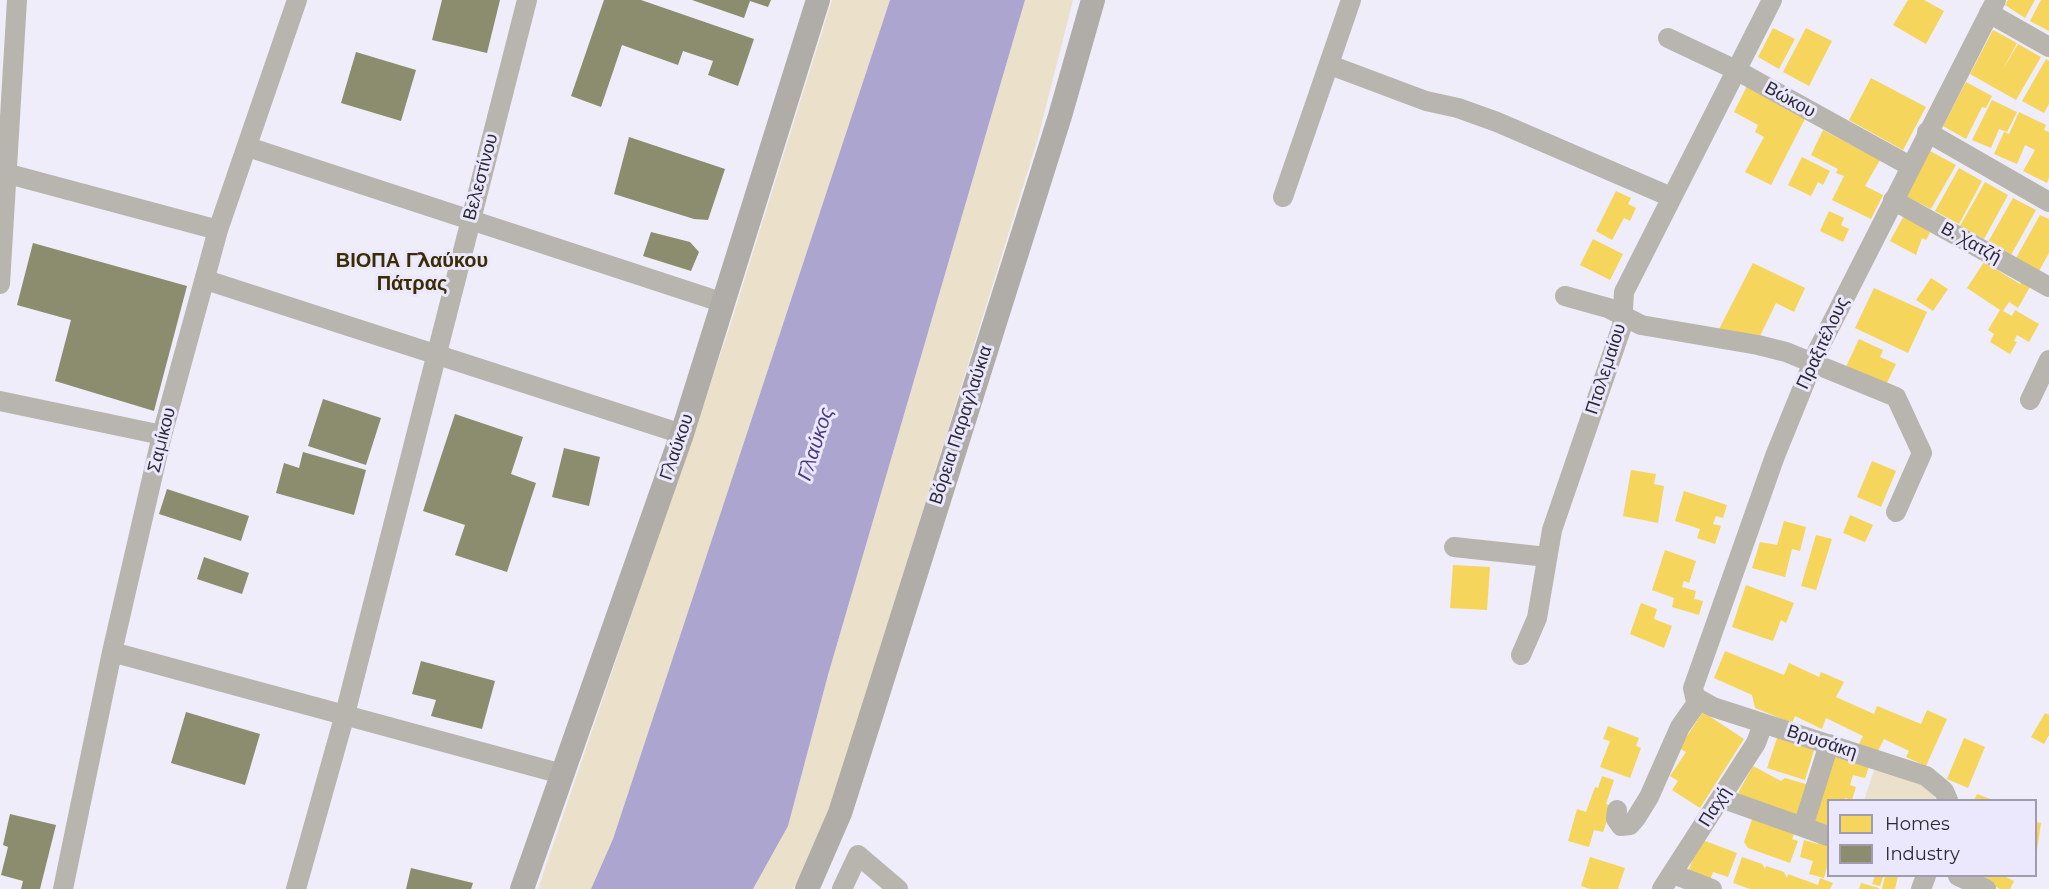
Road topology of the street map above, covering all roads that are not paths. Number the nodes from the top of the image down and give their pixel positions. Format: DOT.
graph roads {
  1 [pos="17,0"];
  2 [pos="297,0"];
  3 [pos="527,0"];
  4 [pos="818,0"];
  5 [pos="1093,0"];
  6 [pos="1351,0"];
  7 [pos="1772,0"];
  8 [pos="1992,6"];
  9 [pos="1668,38"];
  10 [pos="2049,47"];
  11 [pos="1330,65"];
  12 [pos="1736,70"];
  13 [pos="1927,132"];
  14 [pos="248,147"];
  15 [pos="1910,165"];
  16 [pos="5,173"];
  17 [pos="1283,197"];
  18 [pos="1671,197"];
  19 [pos="1893,200"];
  20 [pos="2049,202"];
  21 [pos="470,220"];
  22 [pos="218,230"];
  23 [pos="206,280"];
  24 [pos="0,284"];
  25 [pos="2049,287"];
  26 [pos="1565,296"];
  27 [pos="724,303"];
  28 [pos="1623,316"];
  29 [pos="435,354"];
  30 [pos="2049,360"];
  31 [pos="1813,363"];
  32 [pos="2030,400"];
  33 [pos="0,401"];
  34 [pos="682,434"];
  35 [pos="162,435"];
  36 [pos="1896,512"];
  37 [pos="1454,547"];
  38 [pos="1547,557"];
  39 [pos="112,652"];
  40 [pos="1521,655"];
  41 [pos="1698,700"];
  42 [pos="345,714"];
  43 [pos="1763,724"];
  44 [pos="1829,744"];
  45 [pos="562,774"];
  46 [pos="1946,795"];
  47 [pos="1721,798"];
  48 [pos="1617,810"];
  49 [pos="1803,827"];
  50 [pos="1827,836"];
  51 [pos="1960,877"];
  52 [pos="1667,881"];
  53 [pos="63,889"];
  54 [pos="296,889"];
  55 [pos="522,889"];
  56 [pos="807,889"];
  57 [pos="842,889"];
  58 [pos="898,889"];
  59 [pos="1712,889"];
  60 [pos="1986,889"];
  1 -- 16 [label="street"];
  2 -- 14 [label="street, Σαμίκου"];
  3 -- 21 [label="street, Βελεστίνου"];
  4 -- 27 [label="main road, Γλαύκου"];
  5 -- 56 [label="main road, Βόρεια Παραγλαύκια"];
  6 -- 11 [label="street"];
  7 -- 12 [label="street, Πτολεμαίου"];
  8 -- 10 [label="street"];
  8 -- 13 [label="street, Πραξιτέλους"];
  9 -- 12 [label="street, Βώκου"];
  11 -- 17 [label="street"];
  11 -- 18 [label="street"];
  12 -- 15 [label="street, Βώκου"];
  12 -- 18 [label="street, Πτολεμαίου"];
  13 -- 15 [label="street, Πραξιτέλους"];
  13 -- 20 [label="street"];
  14 -- 21 [label="street"];
  14 -- 22 [label="street, Σαμίκου"];
  15 -- 19 [label="street, Πραξιτέλους"];
  16 -- 22 [label="street"];
  16 -- 24 [label="street"];
  18 -- 28 [label="street, Πτολεμαίου"];
  19 -- 25 [label="street, Β. Χατζή"];
  19 -- 31 [label="street, Πραξιτέλους"];
  21 -- 27 [label="street"];
  21 -- 29 [label="street, Βελεστίνου"];
  22 -- 23 [label="street, Σαμίκου"];
  23 -- 29 [label="street"];
  23 -- 35 [label="street, Σαμίκου"];
  26 -- 28 [label="street"];
  27 -- 34 [label="main road, Γλαύκου"];
  28 -- 31 [label="street"];
  28 -- 38 [label="street, Πτολεμαίου"];
  29 -- 34 [label="street"];
  29 -- 42 [label="street, Βελεστίνου"];
  30 -- 32 [label="street"];
  31 -- 36 [label="street"];
  31 -- 41 [label="street, Πραξιτέλους"];
  33 -- 35 [label="street"];
  34 -- 45 [label="main road, Γλαύκου"];
  35 -- 39 [label="street, Σαμίκου"];
  37 -- 38 [label="street"];
  38 -- 40 [label="street, Πτολεμαίου"];
  39 -- 42 [label="street"];
  39 -- 53 [label="street, Σαμίκου"];
  41 -- 43 [label="street, Βρυσάκη"];
  41 -- 48 [label="street"];
  42 -- 45 [label="street"];
  42 -- 54 [label="street, Βελεστίνου"];
  43 -- 44 [label="street, Βρυσάκη"];
  43 -- 47 [label="street, Παχή"];
  44 -- 46 [label="street, Βρυσάκη"];
  44 -- 49 [label="street"];
  45 -- 55 [label="main road, Γλαύκου"];
  47 -- 49 [label="street"];
  47 -- 52 [label="street, Παχή"];
  49 -- 50 [label="street"];
  51 -- 60 [label="street"];
  52 -- 59 [label="street"];
  57 -- 58 [label="street"];
}
